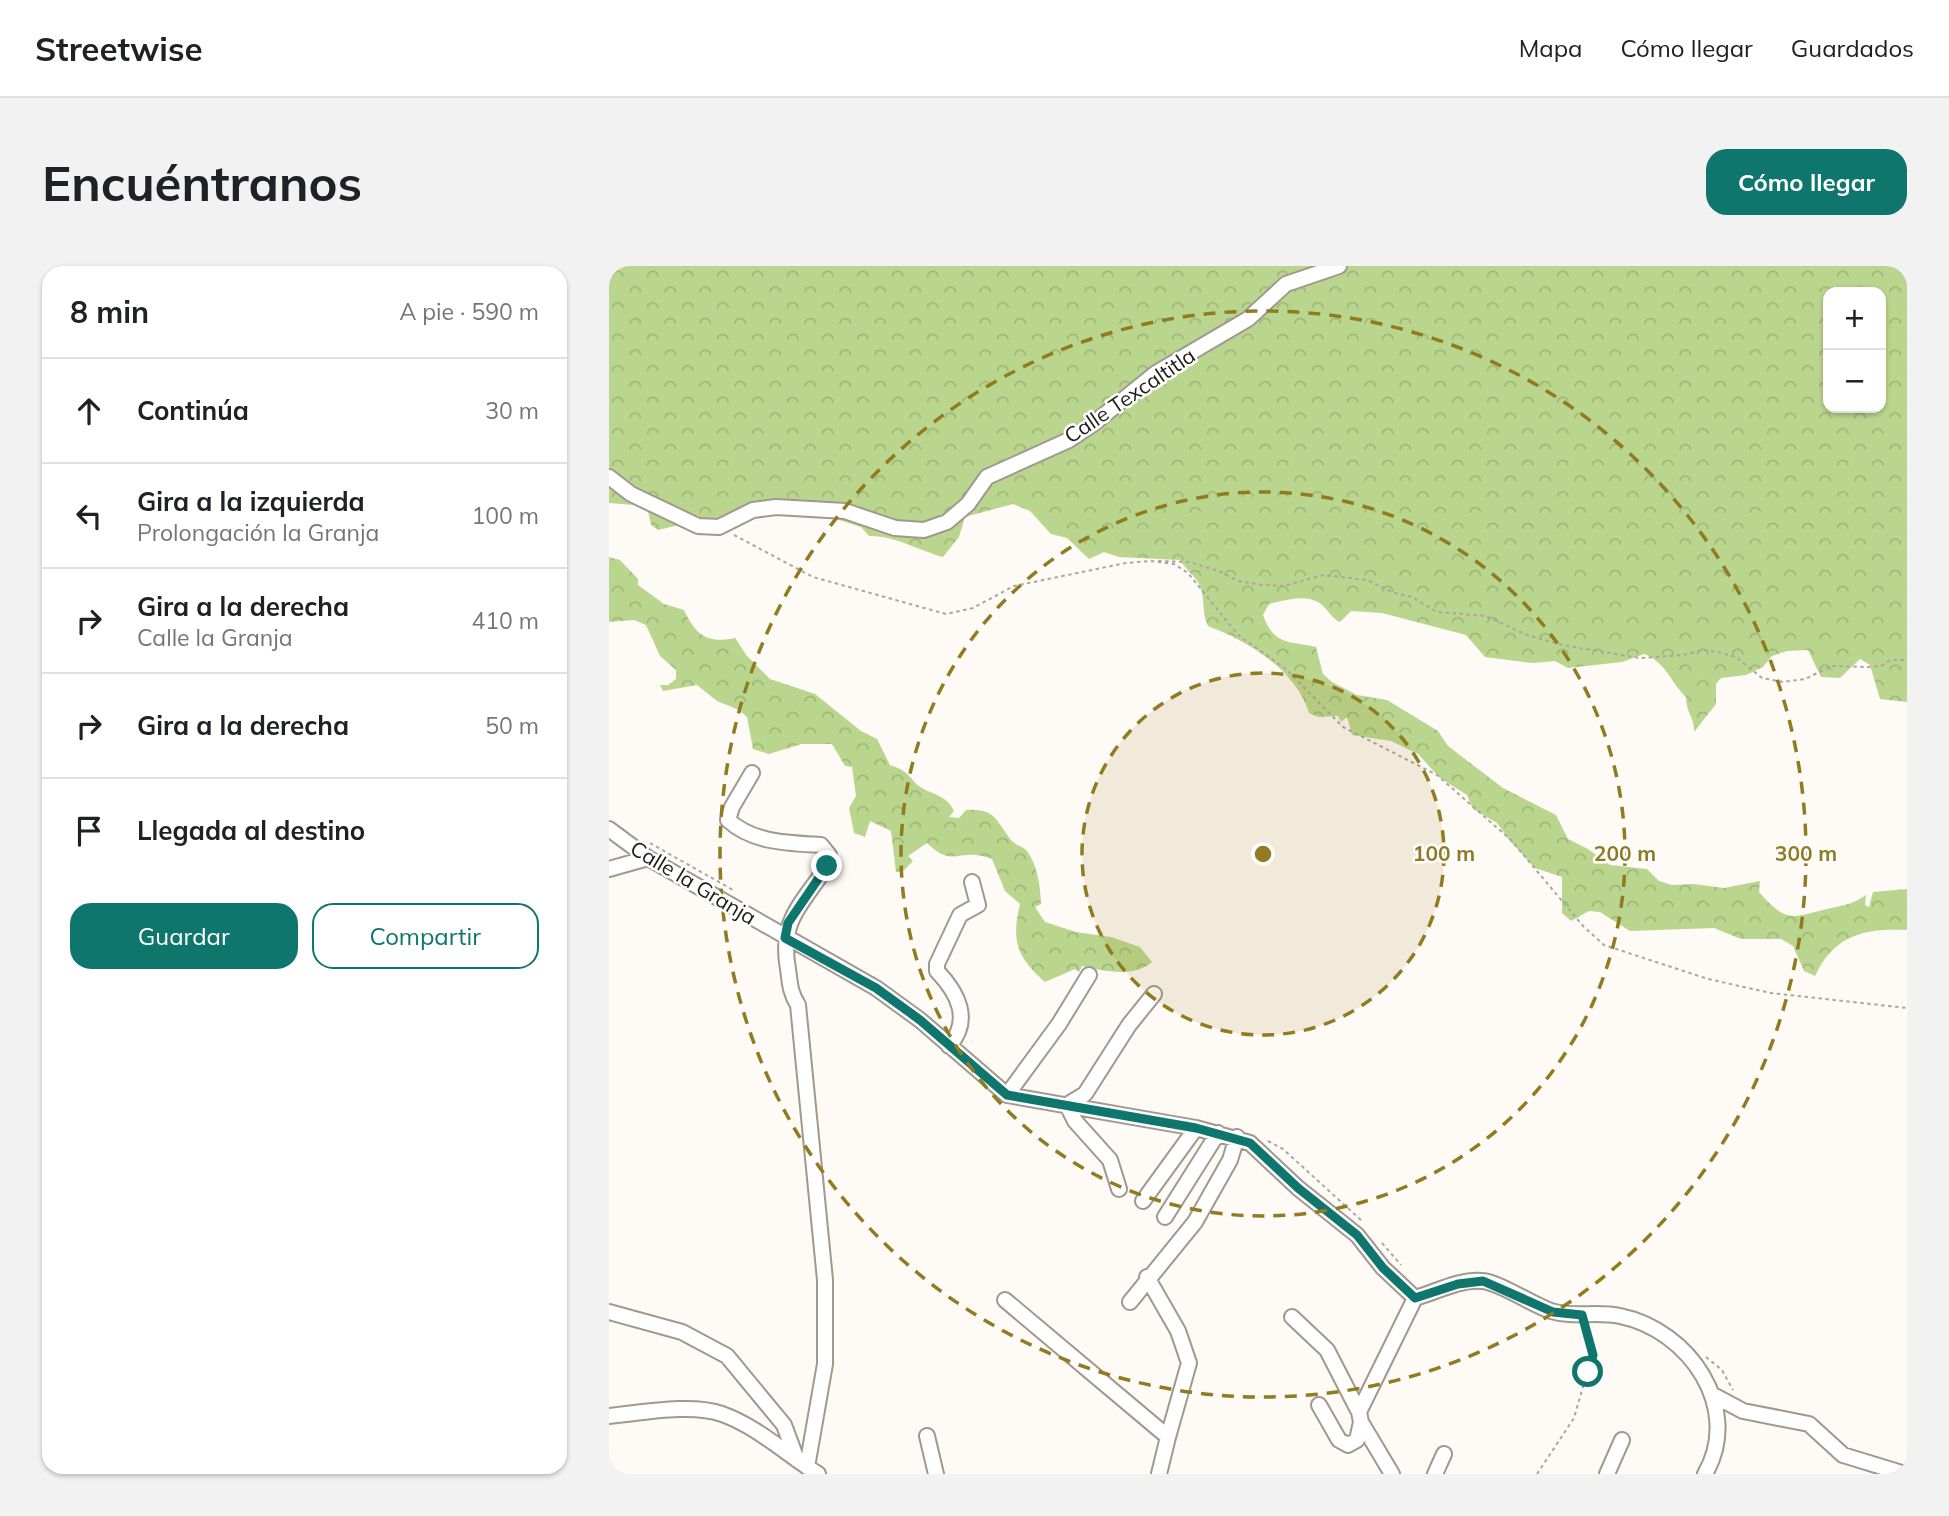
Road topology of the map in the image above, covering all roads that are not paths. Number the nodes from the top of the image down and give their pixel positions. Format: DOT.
graph roads {
  1 [pos="1339,266"];
  2 [pos="609,477"];
  3 [pos="752,773"];
  4 [pos="609,829"];
  5 [pos="648,858"];
  6 [pos="609,869"];
  7 [pos="972,881"];
  8 [pos="785,938"];
  9 [pos="1089,975"];
  10 [pos="1154,994"];
  11 [pos="949,1046"];
  12 [pos="1007,1095"];
  13 [pos="1067,1105"];
  14 [pos="1196,1128"];
  15 [pos="1217,1133"];
  16 [pos="1237,1138"];
  17 [pos="1119,1189"];
  18 [pos="1143,1201"];
  19 [pos="1165,1217"];
  20 [pos="1147,1277"];
  21 [pos="1415,1298"];
  22 [pos="1005,1300"];
  23 [pos="1130,1302"];
  24 [pos="609,1311"];
  25 [pos="1292,1317"];
  26 [pos="1713,1395"];
  27 [pos="1319,1405"];
  28 [pos="609,1416"];
  29 [pos="1360,1417"];
  30 [pos="927,1436"];
  31 [pos="1168,1437"];
  32 [pos="1622,1440"];
  33 [pos="1444,1454"];
  34 [pos="807,1467"];
  35 [pos="1874,1469"];
  36 [pos="936,1474"];
  37 [pos="1159,1474"];
  38 [pos="1392,1474"];
  39 [pos="1435,1474"];
  40 [pos="1607,1474"];
  41 [pos="1705,1474"];
  42 [pos="1905,1474"];
  1 -- 2 [label="street, Calle Texcaltitla"];
  3 -- 8 [label="street"];
  4 -- 5 [label="street, Calle la Granja"];
  5 -- 6 [label="street"];
  5 -- 8 [label="street, Calle la Granja"];
  7 -- 11 [label="street"];
  8 -- 11 [label="street, Calle la Granja"];
  8 -- 34 [label="street"];
  9 -- 12 [label="street"];
  10 -- 13 [label="street"];
  11 -- 12 [label="street, Calle la Granja"];
  12 -- 13 [label="street"];
  13 -- 14 [label="street"];
  13 -- 17 [label="street"];
  14 -- 15 [label="street"];
  14 -- 18 [label="street"];
  15 -- 16 [label="street"];
  15 -- 19 [label="street"];
  16 -- 20 [label="street"];
  16 -- 21 [label="street"];
  20 -- 23 [label="street"];
  20 -- 31 [label="street"];
  21 -- 26 [label="street"];
  21 -- 29 [label="street"];
  22 -- 31 [label="street"];
  24 -- 34 [label="street"];
  25 -- 29 [label="street"];
  26 -- 35 [label="street"];
  26 -- 41 [label="street"];
  27 -- 29 [label="street"];
  28 -- 34 [label="street"];
  29 -- 38 [label="street"];
  30 -- 36 [label="street"];
  31 -- 37 [label="street"];
  32 -- 40 [label="street"];
  33 -- 39 [label="street"];
  35 -- 42 [label="street"];
}
